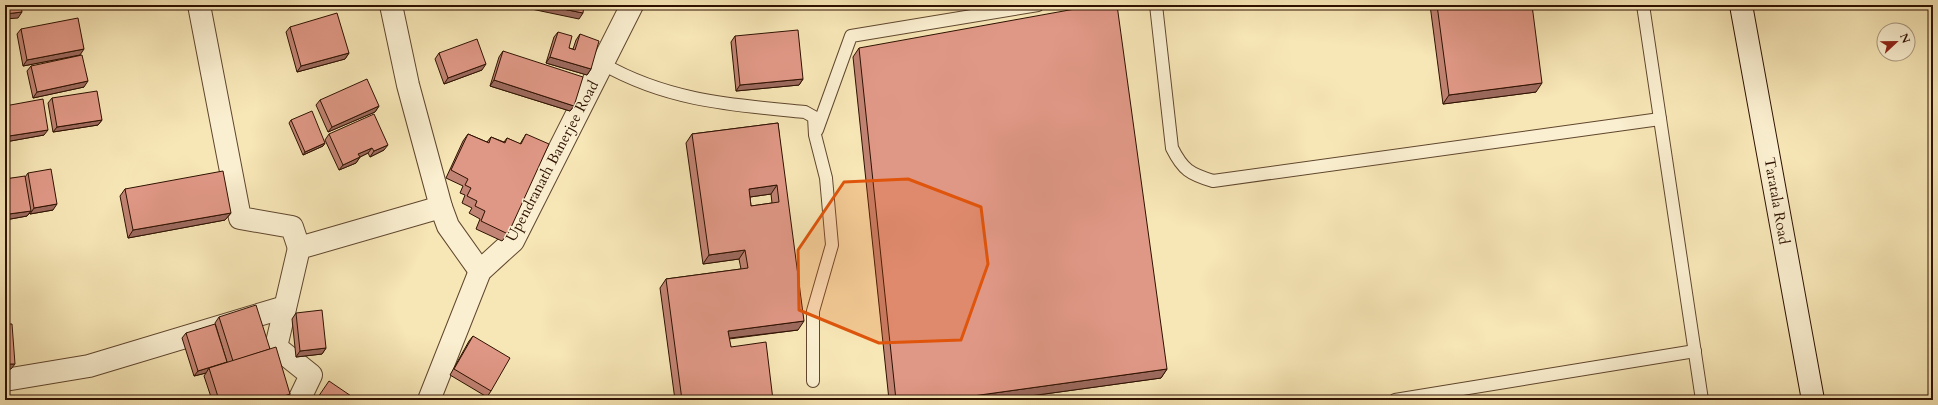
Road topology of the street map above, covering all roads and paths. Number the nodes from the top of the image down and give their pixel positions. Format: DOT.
graph roads {
  1 [pos="199,5"];
  2 [pos="391,5"];
  3 [pos="632,5"];
  4 [pos="1038,5"];
  5 [pos="1156,5"];
  6 [pos="1643,5"];
  7 [pos="1741,5"];
  8 [pos="603,64"];
  9 [pos="1660,119"];
  10 [pos="815,135"];
  11 [pos="441,207"];
  12 [pos="299,248"];
  13 [pos="480,272"];
  14 [pos="285,307"];
  15 [pos="1695,351"];
  16 [pos="311,375"];
  17 [pos="5,380"];
  18 [pos="813,381"];
  19 [pos="277,396"];
  20 [pos="1816,399"];
  21 [pos="300,400"];
  22 [pos="429,400"];
  23 [pos="1394,400"];
  24 [pos="1702,400"];
  1 -- 12 [label="street"];
  2 -- 11 [label="street"];
  3 -- 8 [label="street, Upendranath Banerjee Road"];
  4 -- 10 [label="lane"];
  5 -- 9 [label="lane"];
  6 -- 9 [label="lane"];
  7 -- 20 [label="street, Taratala Road"];
  8 -- 10 [label="lane"];
  8 -- 13 [label="street, Upendranath Banerjee Road"];
  9 -- 15 [label="lane"];
  10 -- 18 [label="lane"];
  11 -- 12 [label="street"];
  11 -- 13 [label="street"];
  12 -- 14 [label="street"];
  13 -- 22 [label="street, Upendranath Banerjee Road"];
  14 -- 16 [label="street"];
  14 -- 17 [label="street"];
  15 -- 23 [label="lane"];
  15 -- 24 [label="lane"];
  16 -- 19 [label="street"];
  16 -- 21 [label="street"];
}
